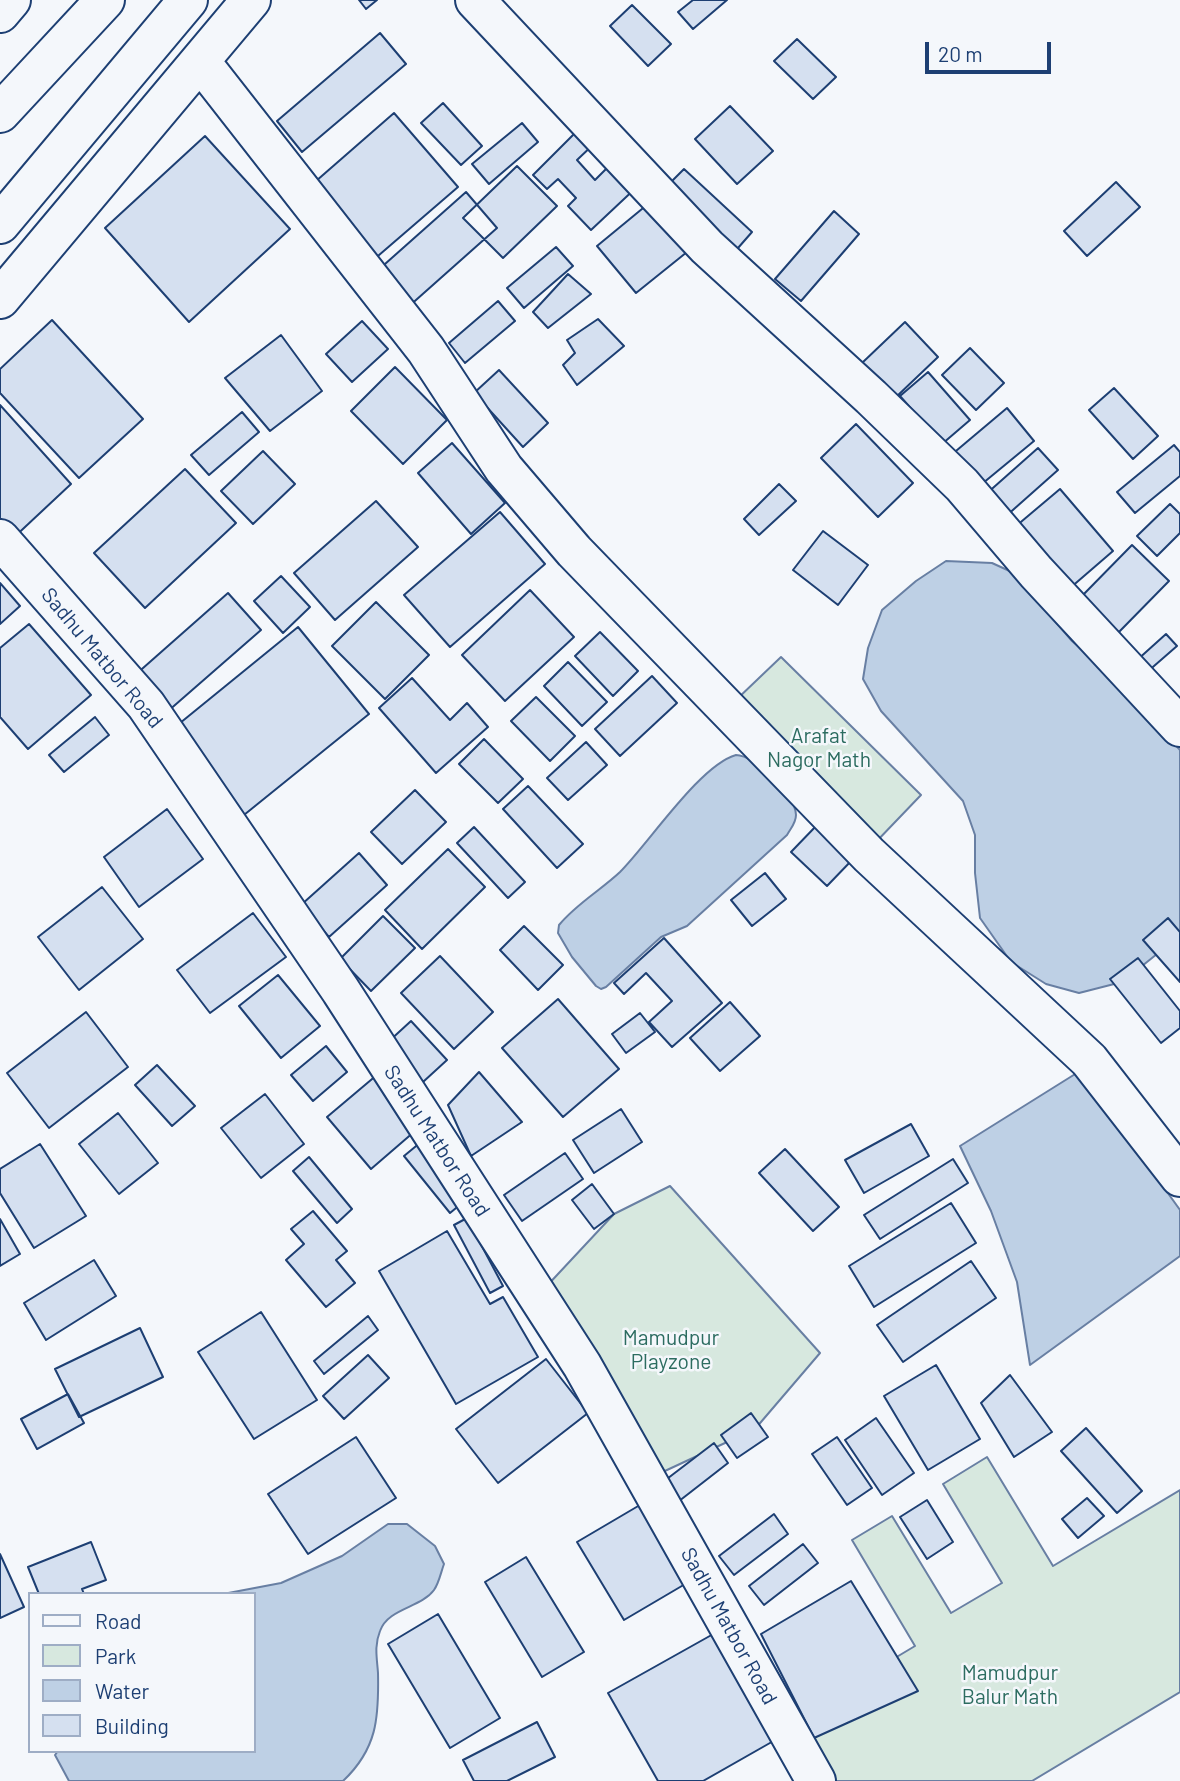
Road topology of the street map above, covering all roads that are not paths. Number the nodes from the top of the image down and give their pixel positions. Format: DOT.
graph roads {
  1 [pos="11,0"];
  2 [pos="105,0"];
  3 [pos="188,0"];
  4 [pos="251,0"];
  5 [pos="475,0"];
  6 [pos="0,13"];
  7 [pos="200,61"];
  8 [pos="0,113"];
  9 [pos="0,224"];
  10 [pos="0,299"];
  11 [pos="0,539"];
  12 [pos="1180,727"];
  13 [pos="1180,1177"];
  14 [pos="816,1781"];
  1 -- 6 [label="street"];
  2 -- 8 [label="street"];
  3 -- 9 [label="street"];
  4 -- 7 [label="street"];
  5 -- 12 [label="street"];
  7 -- 10 [label="street"];
  7 -- 13 [label="street"];
  11 -- 14 [label="street, Sadhu Matbor Road"];
}
